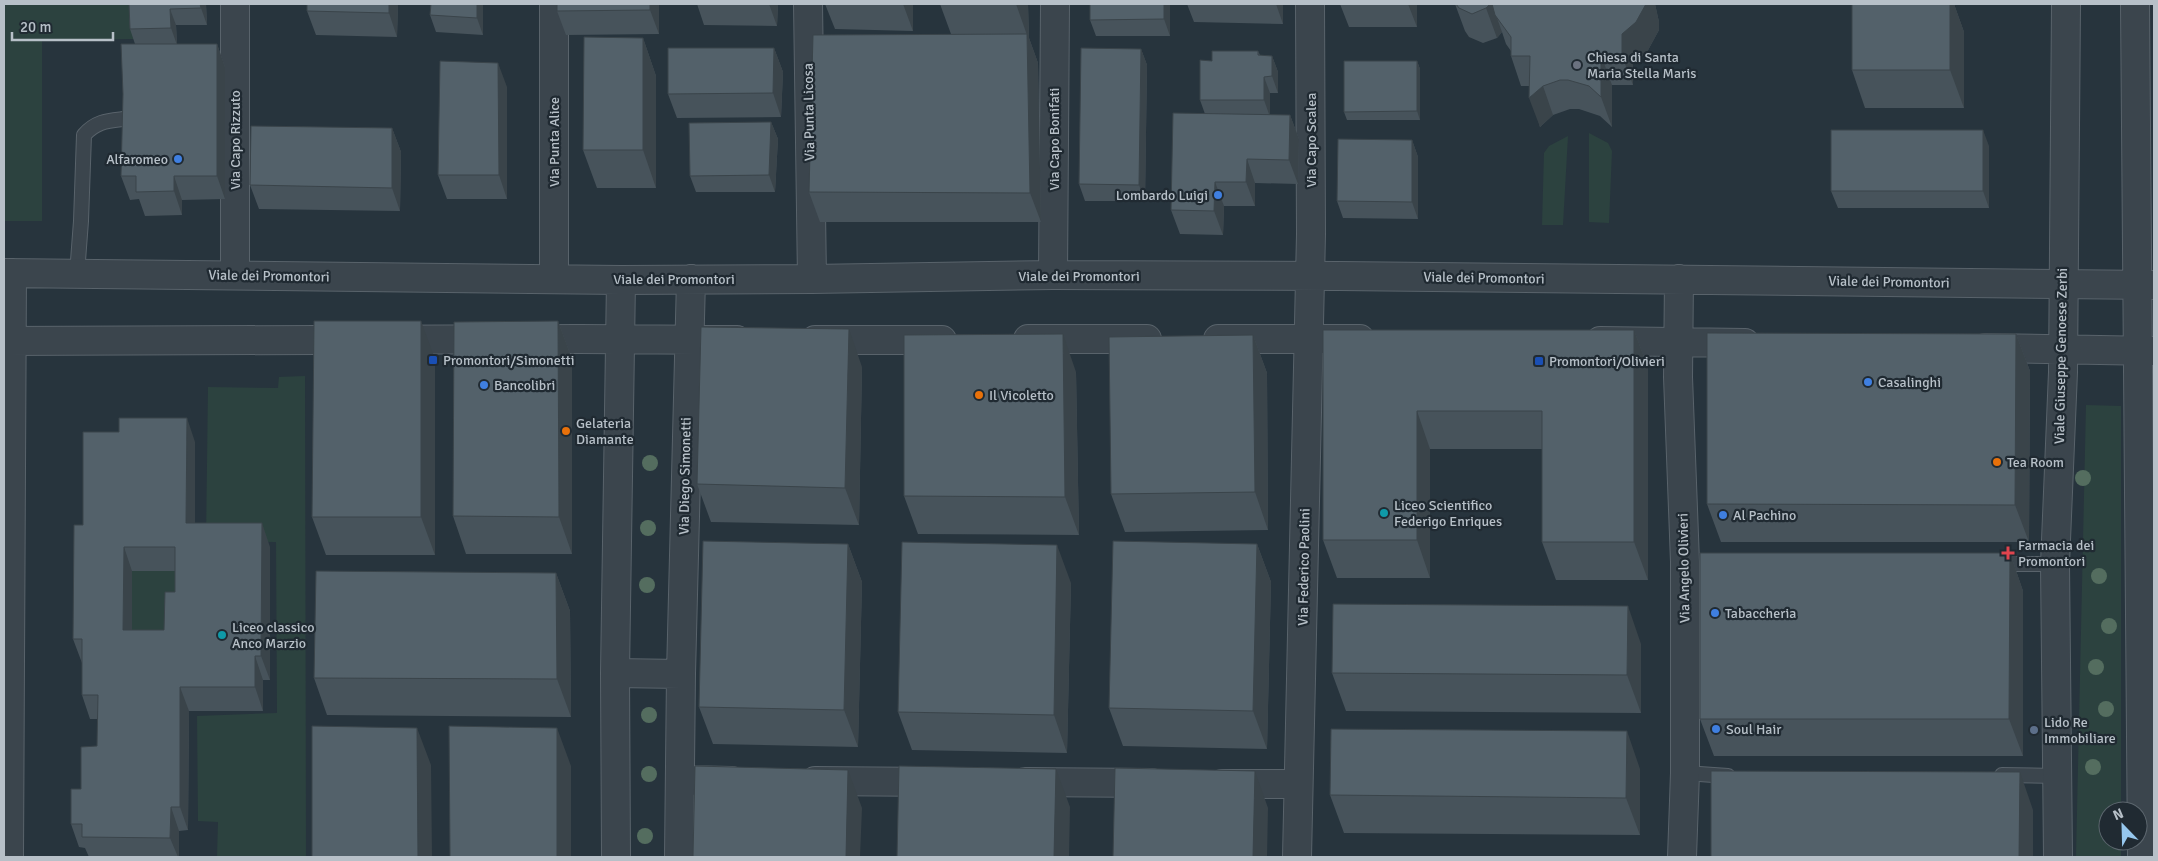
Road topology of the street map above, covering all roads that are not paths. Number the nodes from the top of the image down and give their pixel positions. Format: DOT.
graph roads {
  1 [pos="235,4"];
  2 [pos="554,4"];
  3 [pos="808,4"];
  4 [pos="1055,4"];
  5 [pos="1310,4"];
  6 [pos="2066,4"];
  7 [pos="2135,4"];
  8 [pos="132,118"];
  9 [pos="8,273"];
  10 [pos="77,274"];
  11 [pos="235,275"];
  12 [pos="1053,275"];
  13 [pos="1310,276"];
  14 [pos="554,279"];
  15 [pos="691,279"];
  16 [pos="812,279"];
  17 [pos="1679,279"];
  18 [pos="621,280"];
  19 [pos="2063,284"];
  20 [pos="2146,285"];
  21 [pos="1309,338"];
  22 [pos="619,339"];
  23 [pos="1389,339"];
  24 [pos="760,340"];
  25 [pos="790,340"];
  26 [pos="970,340"];
  27 [pos="1000,340"];
  28 [pos="8,341"];
  29 [pos="688,341"];
  30 [pos="1578,341"];
  31 [pos="1678,342"];
  32 [pos="1767,344"];
  33 [pos="1956,347"];
  34 [pos="2063,349"];
  35 [pos="2146,351"];
  36 [pos="1978,564"];
  37 [pos="2055,564"];
  38 [pos="615,673"];
  39 [pos="680,674"];
  40 [pos="1685,773"];
  41 [pos="1987,774"];
  42 [pos="1743,776"];
  43 [pos="2056,776"];
  44 [pos="680,780"];
  45 [pos="760,781"];
  46 [pos="790,781"];
  47 [pos="959,782"];
  48 [pos="999,782"];
  49 [pos="1298,784"];
  50 [pos="9,857"];
  51 [pos="616,857"];
  52 [pos="679,857"];
  53 [pos="1297,857"];
  54 [pos="1682,857"];
  55 [pos="2058,857"];
  56 [pos="2142,857"];
  1 -- 11 [label="street, Via Capo Rizzuto"];
  2 -- 14 [label="street, Via Punta Alice"];
  3 -- 16 [label="street, Via Punta Licosa"];
  4 -- 12 [label="street, Via Capo Bonifati"];
  5 -- 13 [label="street, Via Capo Scalea"];
  6 -- 19 [label="street, Viale Giuseppe Genoese Zerbi"];
  7 -- 20 [label="street"];
  8 -- 10 [label="lane"];
  9 -- 10 [label="street, Viale dei Promontori"];
  9 -- 28 [label="street"];
  10 -- 11 [label="street, Viale dei Promontori"];
  11 -- 14 [label="street, Viale dei Promontori"];
  12 -- 13 [label="street, Viale dei Promontori"];
  12 -- 16 [label="street, Viale dei Promontori"];
  13 -- 17 [label="street, Viale dei Promontori"];
  13 -- 21 [label="street, Via Federico Paolini"];
  14 -- 18 [label="street, Viale dei Promontori"];
  15 -- 16 [label="street, Viale dei Promontori"];
  15 -- 18 [label="street, Viale dei Promontori"];
  15 -- 29 [label="street, Via Diego Simonetti"];
  17 -- 19 [label="street, Viale dei Promontori"];
  17 -- 31 [label="street, Via Angelo Olivieri"];
  18 -- 22 [label="street"];
  19 -- 20 [label="street, Viale dei Promontori"];
  19 -- 34 [label="street, Viale Giuseppe Genoese Zerbi"];
  20 -- 35 [label="street"];
  21 -- 23 [label="street"];
  21 -- 27 [label="street"];
  21 -- 49 [label="street, Via Federico Paolini"];
  22 -- 28 [label="street"];
  22 -- 29 [label="street"];
  22 -- 38 [label="street"];
  24 -- 29 [label="street"];
  25 -- 26 [label="street"];
  28 -- 50 [label="street"];
  29 -- 39 [label="street, Via Diego Simonetti"];
  30 -- 31 [label="street"];
  31 -- 32 [label="street"];
  31 -- 40 [label="street, Via Angelo Olivieri"];
  33 -- 34 [label="street"];
  34 -- 35 [label="street"];
  34 -- 37 [label="street, Viale Giuseppe Genoese Zerbi"];
  35 -- 56 [label="street"];
  36 -- 37 [label="lane"];
  37 -- 43 [label="street, Viale Giuseppe Genoese Zerbi"];
  38 -- 39 [label="street"];
  38 -- 51 [label="street"];
  39 -- 44 [label="street, Via Diego Simonetti"];
  40 -- 42 [label="lane"];
  40 -- 54 [label="street, Via Angelo Olivieri"];
  41 -- 43 [label="lane"];
  43 -- 55 [label="street, Viale Giuseppe Genoese Zerbi"];
  44 -- 45 [label="street"];
  44 -- 52 [label="street, Via Diego Simonetti"];
  46 -- 47 [label="street"];
  48 -- 49 [label="street"];
  49 -- 53 [label="street, Via Federico Paolini"];
}
